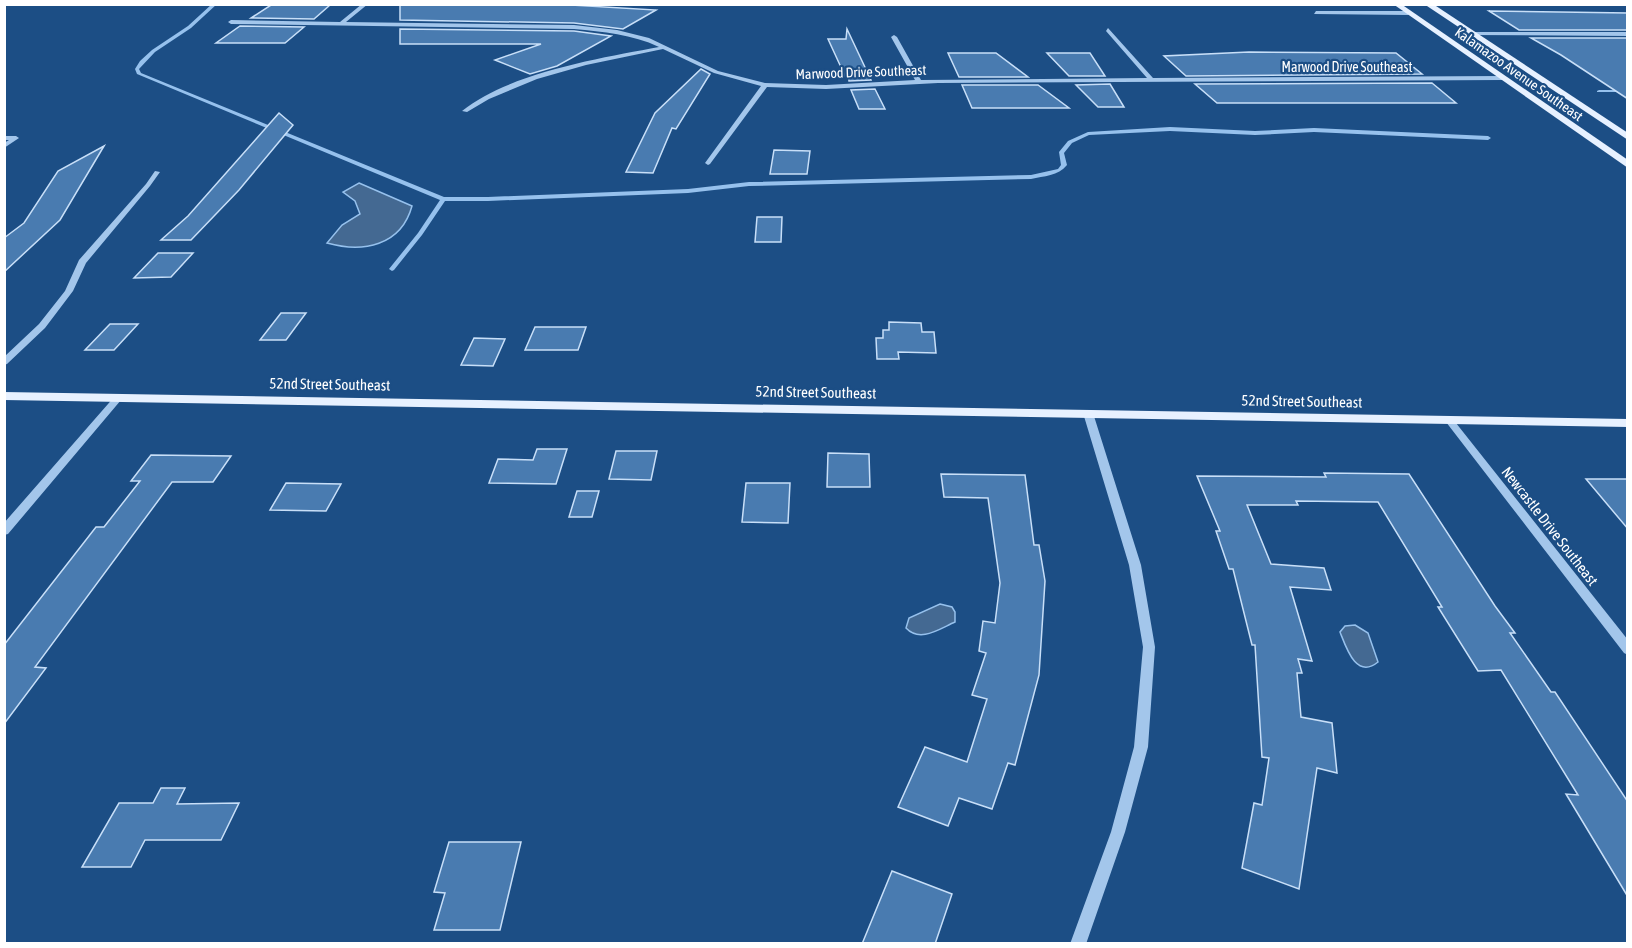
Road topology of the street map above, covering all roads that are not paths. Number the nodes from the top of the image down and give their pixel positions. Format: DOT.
graph roads {
  1 [pos="366,4"];
  2 [pos="1396,4"];
  3 [pos="1427,4"];
  4 [pos="1316,13"];
  5 [pos="1408,13"];
  6 [pos="231,22"];
  7 [pos="341,23"];
  8 [pos="1108,30"];
  9 [pos="1471,34"];
  10 [pos="1628,34"];
  11 [pos="894,37"];
  12 [pos="661,48"];
  13 [pos="1502,78"];
  14 [pos="1152,80"];
  15 [pos="919,82"];
  16 [pos="765,85"];
  17 [pos="1578,105"];
  18 [pos="465,111"];
  19 [pos="1566,122"];
  20 [pos="4,138"];
  21 [pos="1628,138"];
  22 [pos="4,146"];
  23 [pos="708,163"];
  24 [pos="1628,165"];
  25 [pos="157,172"];
  26 [pos="4,362"];
  27 [pos="4,396"];
  28 [pos="118,398"];
  29 [pos="1088,413"];
  30 [pos="1449,420"];
  31 [pos="1628,423"];
  32 [pos="4,531"];
  33 [pos="1628,650"];
  34 [pos="1078,944"];
  1 -- 7 [label="street"];
  2 -- 5 [label="main road, Kalamazoo Avenue Southeast"];
  3 -- 9 [label="main road, Kalamazoo Avenue Southeast"];
  4 -- 5 [label="street"];
  5 -- 13 [label="main road, Kalamazoo Avenue Southeast"];
  6 -- 7 [label="street, Marwood Drive Southeast"];
  7 -- 12 [label="street, Marwood Drive Southeast"];
  8 -- 14 [label="street"];
  9 -- 10 [label="street"];
  9 -- 17 [label="main road, Kalamazoo Avenue Southeast"];
  11 -- 15 [label="street"];
  12 -- 16 [label="street, Marwood Drive Southeast"];
  12 -- 18 [label="street"];
  13 -- 14 [label="street, Marwood Drive Southeast"];
  13 -- 17 [label="main road"];
  13 -- 19 [label="main road, Kalamazoo Avenue Southeast"];
  14 -- 15 [label="street, Marwood Drive Southeast"];
  15 -- 16 [label="street, Marwood Drive Southeast"];
  16 -- 23 [label="street"];
  17 -- 21 [label="main road, Kalamazoo Avenue Southeast"];
  19 -- 21 [label="main road"];
  19 -- 24 [label="main road, Kalamazoo Avenue Southeast"];
  20 -- 22 [label="street"];
  25 -- 26 [label="street"];
  27 -- 28 [label="main road, 52nd Street Southeast"];
  28 -- 29 [label="main road, 52nd Street Southeast"];
  28 -- 32 [label="street"];
  29 -- 30 [label="main road, 52nd Street Southeast"];
  29 -- 34 [label="street"];
  30 -- 31 [label="main road, 52nd Street Southeast"];
  30 -- 33 [label="street, Newcastle Drive Southeast"];
}
